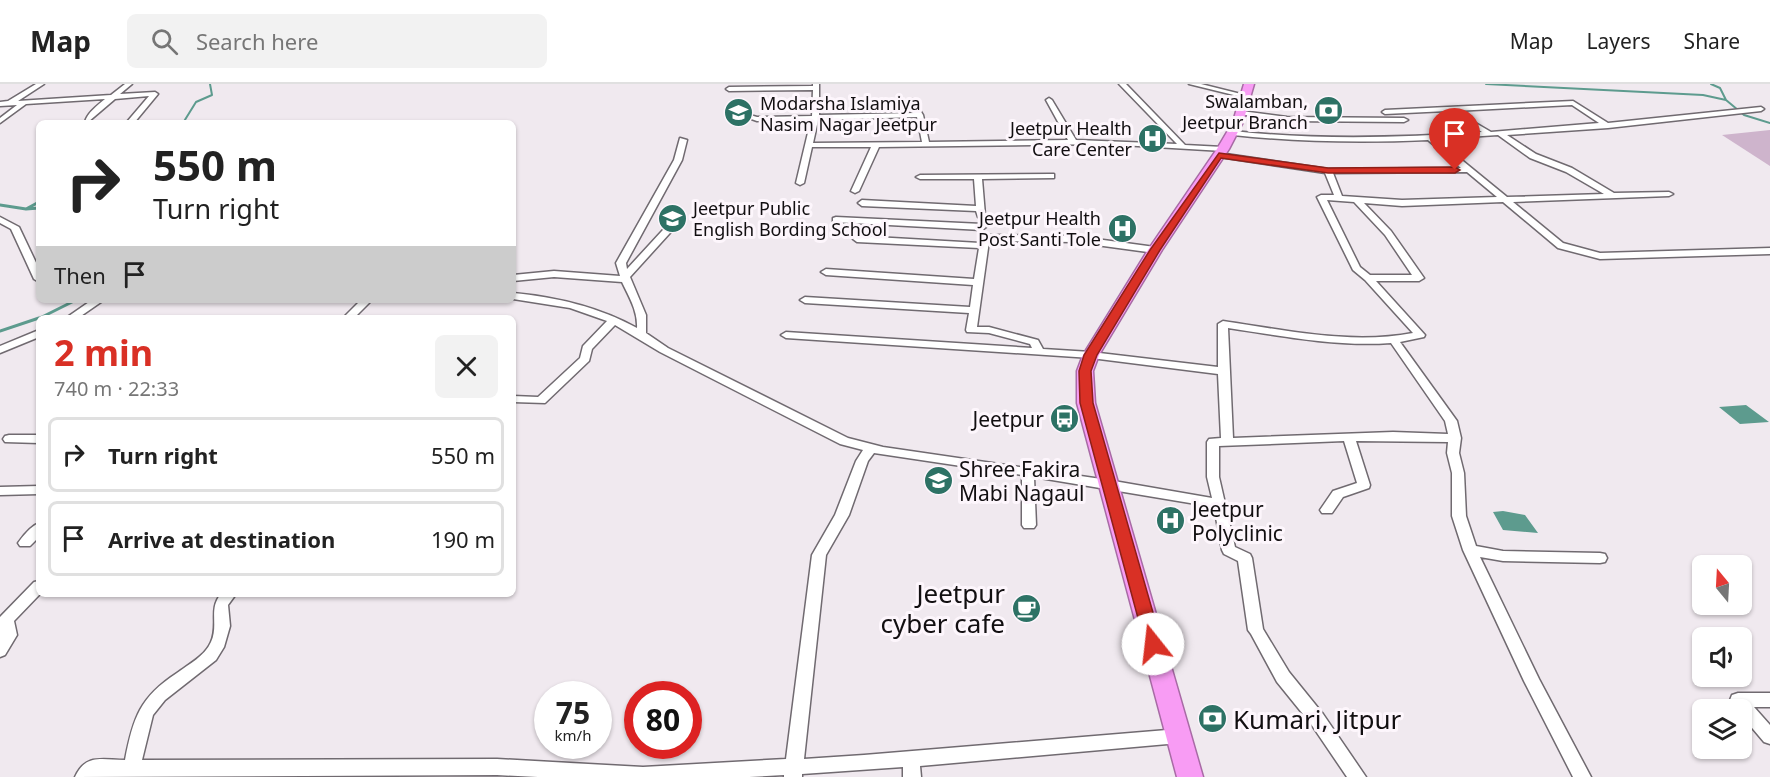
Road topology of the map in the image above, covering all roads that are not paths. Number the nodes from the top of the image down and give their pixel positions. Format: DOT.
graph roads {
  1 [pos="41,84"];
  2 [pos="129,84"];
  3 [pos="1122,84"];
  4 [pos="1192,84"];
  5 [pos="816,86"];
  6 [pos="729,89"];
  7 [pos="113,97"];
  8 [pos="1245,97"];
  9 [pos="911,100"];
  10 [pos="1049,100"];
  11 [pos="25,102"];
  12 [pos="9,103"];
  13 [pos="0,104"];
  14 [pos="1761,109"];
  15 [pos="1449,110"];
  16 [pos="1384,112"];
  17 [pos="1327,113"];
  18 [pos="743,115"];
  19 [pos="920,115"];
  20 [pos="814,117"];
  21 [pos="88,120"];
  22 [pos="133,120"];
  23 [pos="1404,120"];
  24 [pos="0,121"];
  25 [pos="1332,121"];
  26 [pos="1608,126"];
  27 [pos="1341,130"];
  28 [pos="1233,133"];
  29 [pos="1494,133"];
  30 [pos="1429,137"];
  31 [pos="683,140"];
  32 [pos="1073,142"];
  33 [pos="926,143"];
  34 [pos="876,144"];
  35 [pos="810,145"];
  36 [pos="1182,145"];
  37 [pos="1221,152"];
  38 [pos="1467,170"];
  39 [pos="1328,171"];
  40 [pos="1051,176"];
  41 [pos="920,177"];
  42 [pos="978,177"];
  43 [pos="800,183"];
  44 [pos="855,191"];
  45 [pos="1610,194"];
  46 [pos="1669,194"];
  47 [pos="1339,198"];
  48 [pos="1356,199"];
  49 [pos="1502,199"];
  50 [pos="862,203"];
  51 [pos="980,209"];
  52 [pos="0,220"];
  53 [pos="836,220"];
  54 [pos="676,221"];
  55 [pos="982,227"];
  56 [pos="857,239"];
  57 [pos="984,242"];
  58 [pos="1155,250"];
  59 [pos="1770,251"];
  60 [pos="826,272"];
  61 [pos="36,273"];
  62 [pos="516,278"];
  63 [pos="1368,278"];
  64 [pos="624,279"];
  65 [pos="977,282"];
  66 [pos="516,296"];
  67 [pos="805,300"];
  68 [pos="94,303"];
  69 [pos="364,303"];
  70 [pos="973,310"];
  71 [pos="76,315"];
  72 [pos="351,315"];
  73 [pos="612,322"];
  74 [pos="641,333"];
  75 [pos="36,334"];
  76 [pos="786,335"];
  77 [pos="1392,339"];
  78 [pos="0,350"];
  79 [pos="1040,352"];
  80 [pos="1090,355"];
  81 [pos="1224,371"];
  82 [pos="516,399"];
  83 [pos="1350,437"];
  84 [pos="1455,438"];
  85 [pos="9,439"];
  86 [pos="36,439"];
  87 [pos="1227,441"];
  88 [pos="871,448"];
  89 [pos="1028,472"];
  90 [pos="1108,484"];
  91 [pos="36,490"];
  92 [pos="0,491"];
  93 [pos="1220,504"];
  94 [pos="1327,510"];
  95 [pos="1029,525"];
  96 [pos="36,531"];
  97 [pos="25,543"];
  98 [pos="1470,550"];
  99 [pos="1600,558"];
  100 [pos="36,589"];
  101 [pos="226,597"];
  102 [pos="0,651"];
  103 [pos="1770,700"];
  104 [pos="1179,736"];
  105 [pos="1770,737"];
  106 [pos="911,759"];
  107 [pos="132,768"];
  108 [pos="161,772"];
  109 [pos="237,772"];
  110 [pos="793,773"];
  111 [pos="84,777"];
  112 [pos="912,777"];
  113 [pos="1190,777"];
  114 [pos="1357,777"];
  115 [pos="1582,777"];
  1 -- 12 [label="street"];
  2 -- 7 [label="street"];
  3 -- 36 [label="street"];
  4 -- 8 [label="street"];
  5 -- 6 [label="street"];
  5 -- 20 [label="street"];
  7 -- 11 [label="street"];
  7 -- 21 [label="street"];
  7 -- 22 [label="street"];
  8 -- 25 [label="street"];
  8 -- 28 [label="highway"];
  9 -- 19 [label="street"];
  10 -- 32 [label="street"];
  11 -- 12 [label="street"];
  11 -- 24 [label="street"];
  12 -- 13 [label="street"];
  14 -- 26 [label="street"];
  15 -- 16 [label="street"];
  15 -- 26 [label="street"];
  15 -- 29 [label="street"];
  17 -- 25 [label="street"];
  18 -- 20 [label="street"];
  19 -- 20 [label="street"];
  19 -- 33 [label="street"];
  20 -- 35 [label="street"];
  23 -- 25 [label="street"];
  25 -- 27 [label="street"];
  26 -- 29 [label="street"];
  28 -- 30 [label="street"];
  28 -- 37 [label="highway"];
  29 -- 30 [label="street"];
  29 -- 45 [label="street"];
  30 -- 38 [label="street"];
  31 -- 64 [label="street"];
  32 -- 33 [label="street"];
  32 -- 36 [label="street"];
  33 -- 34 [label="street"];
  34 -- 35 [label="street"];
  34 -- 44 [label="street"];
  35 -- 43 [label="street"];
  36 -- 37 [label="street"];
  37 -- 39 [label="street"];
  37 -- 58 [label="highway"];
  38 -- 39 [label="street"];
  38 -- 49 [label="street"];
  39 -- 47 [label="street"];
  40 -- 42 [label="street"];
  41 -- 42 [label="street"];
  42 -- 51 [label="street"];
  45 -- 46 [label="street"];
  45 -- 49 [label="street"];
  47 -- 48 [label="street"];
  47 -- 63 [label="street"];
  48 -- 49 [label="street"];
  48 -- 63 [label="street"];
  49 -- 59 [label="street"];
  50 -- 51 [label="street"];
  51 -- 55 [label="street"];
  52 -- 61 [label="street"];
  53 -- 55 [label="street"];
  54 -- 64 [label="street"];
  55 -- 57 [label="street"];
  56 -- 57 [label="street"];
  57 -- 58 [label="street"];
  57 -- 65 [label="street"];
  58 -- 80 [label="highway"];
  60 -- 65 [label="street"];
  62 -- 64 [label="street"];
  63 -- 77 [label="street"];
  64 -- 74 [label="street"];
  65 -- 70 [label="street"];
  66 -- 73 [label="street"];
  67 -- 70 [label="street"];
  68 -- 71 [label="street"];
  69 -- 72 [label="street"];
  70 -- 79 [label="street"];
  73 -- 74 [label="street"];
  73 -- 82 [label="street"];
  74 -- 88 [label="street"];
  75 -- 78 [label="street"];
  76 -- 79 [label="street"];
  77 -- 81 [label="street"];
  77 -- 84 [label="street"];
  79 -- 80 [label="street"];
  80 -- 81 [label="street"];
  80 -- 90 [label="highway"];
  81 -- 87 [label="street"];
  83 -- 84 [label="street"];
  83 -- 87 [label="street"];
  83 -- 94 [label="street"];
  84 -- 98 [label="street"];
  85 -- 86 [label="street"];
  87 -- 93 [label="street"];
  88 -- 89 [label="street"];
  88 -- 110 [label="street"];
  89 -- 90 [label="street"];
  89 -- 95 [label="street"];
  90 -- 93 [label="street"];
  90 -- 104 [label="highway"];
  91 -- 92 [label="street"];
  93 -- 114 [label="street"];
  96 -- 97 [label="street"];
  98 -- 99 [label="street"];
  98 -- 115 [label="street"];
  100 -- 102 [label="street"];
  101 -- 107 [label="street"];
  103 -- 105 [label="street"];
  104 -- 106 [label="street"];
  104 -- 113 [label="highway"];
  106 -- 110 [label="street"];
  106 -- 112 [label="street"];
  107 -- 108 [label="street"];
  107 -- 111 [label="street"];
  108 -- 109 [label="street"];
  109 -- 110 [label="street"];
}
